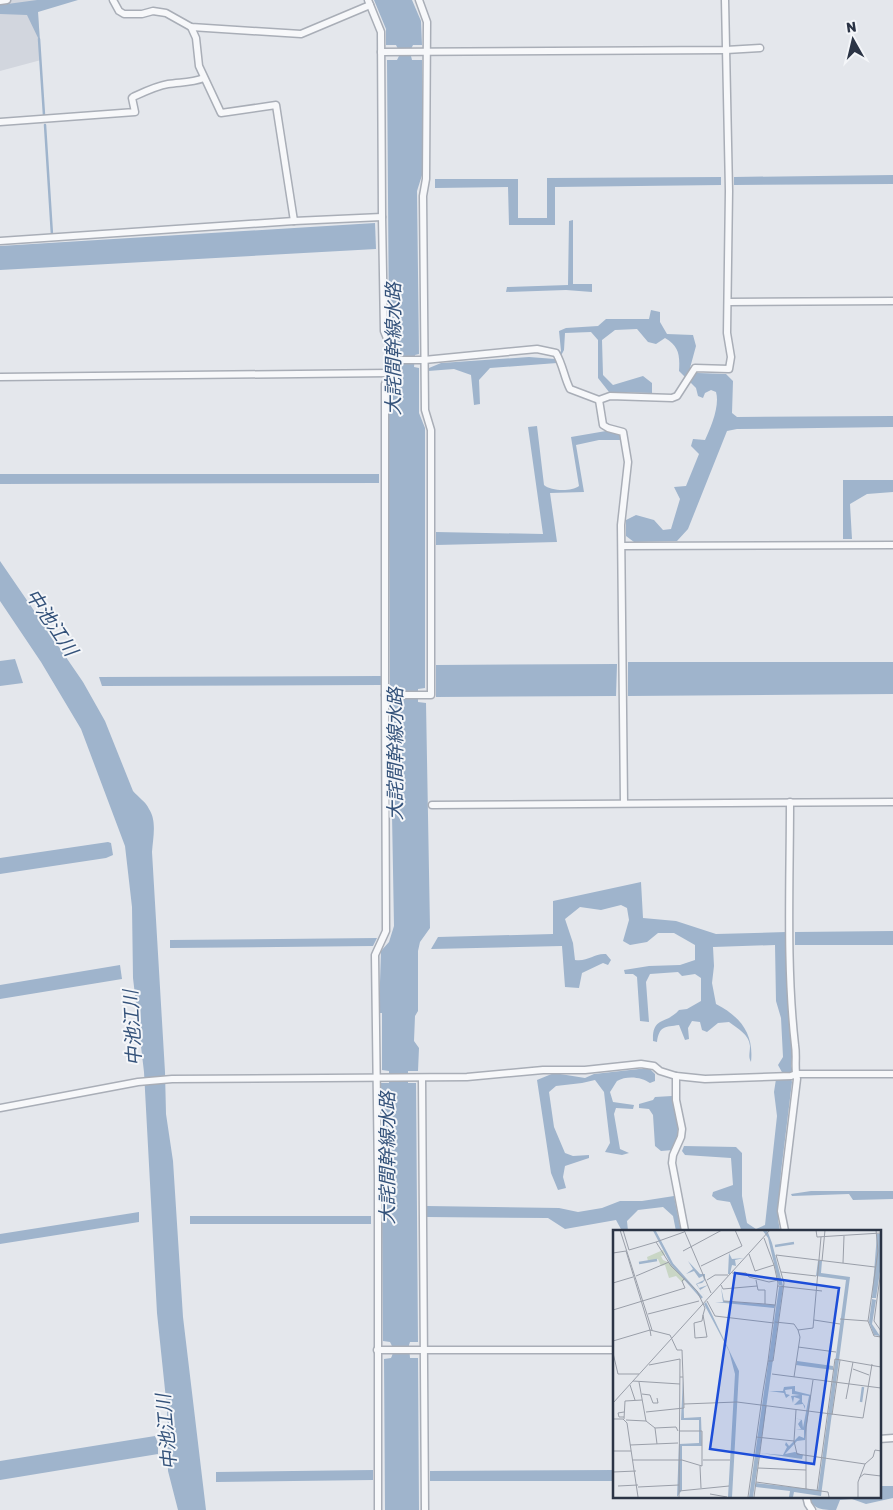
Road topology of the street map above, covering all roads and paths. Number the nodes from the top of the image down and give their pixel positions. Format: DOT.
graph roads {
  1 [pos="6,0"];
  2 [pos="112,0"];
  3 [pos="419,0"];
  4 [pos="726,0"];
  5 [pos="0,1"];
  6 [pos="369,3"];
  7 [pos="191,27"];
  8 [pos="760,48"];
  9 [pos="726,50"];
  10 [pos="381,52"];
  11 [pos="428,52"];
  12 [pos="204,78"];
  13 [pos="0,122"];
  14 [pos="382,218"];
  15 [pos="294,221"];
  16 [pos="0,241"];
  17 [pos="893,301"];
  18 [pos="728,302"];
  19 [pos="396,360"];
  20 [pos="420,360"];
  21 [pos="390,373"];
  22 [pos="0,377"];
  23 [pos="599,400"];
  24 [pos="893,544"];
  25 [pos="622,546"];
  26 [pos="385,695"];
  27 [pos="790,802"];
  28 [pos="893,802"];
  29 [pos="624,803"];
  30 [pos="432,805"];
  31 [pos="893,1074"];
  32 [pos="794,1075"];
  33 [pos="676,1076"];
  34 [pos="377,1077"];
  35 [pos="422,1078"];
  36 [pos="0,1108"];
  37 [pos="686,1230"];
  38 [pos="785,1230"];
  39 [pos="377,1350"];
  40 [pos="424,1350"];
  41 [pos="613,1350"];
  42 [pos="893,1438"];
  43 [pos="880,1439"];
  44 [pos="806,1498"];
  45 [pos="378,1510"];
  46 [pos="425,1510"];
  47 [pos="812,1510"];
  1 -- 5 [label="street"];
  2 -- 7 [label="street"];
  3 -- 11 [label="street"];
  4 -- 9 [label="street"];
  6 -- 7 [label="street"];
  6 -- 10 [label="street"];
  7 -- 12 [label="street"];
  8 -- 9 [label="street"];
  9 -- 11 [label="street"];
  9 -- 18 [label="street"];
  10 -- 11 [label="street"];
  10 -- 14 [label="street"];
  11 -- 20 [label="street"];
  12 -- 13 [label="street"];
  12 -- 15 [label="street"];
  14 -- 15 [label="street"];
  14 -- 19 [label="street"];
  15 -- 16 [label="street"];
  17 -- 18 [label="street"];
  18 -- 23 [label="street"];
  19 -- 20 [label="street"];
  19 -- 21 [label="street"];
  20 -- 23 [label="street"];
  20 -- 26 [label="street"];
  21 -- 22 [label="street"];
  21 -- 26 [label="street"];
  23 -- 25 [label="street"];
  24 -- 25 [label="street"];
  25 -- 29 [label="street"];
  26 -- 34 [label="street"];
  27 -- 28 [label="street"];
  27 -- 29 [label="street"];
  27 -- 32 [label="street"];
  29 -- 30 [label="street"];
  31 -- 32 [label="street"];
  32 -- 33 [label="street"];
  32 -- 38 [label="street"];
  33 -- 35 [label="street"];
  33 -- 37 [label="street"];
  34 -- 35 [label="street"];
  34 -- 36 [label="street"];
  34 -- 39 [label="street"];
  35 -- 40 [label="street"];
  39 -- 40 [label="street"];
  39 -- 45 [label="street"];
  40 -- 41 [label="street"];
  40 -- 46 [label="street"];
  42 -- 43 [label="street"];
  44 -- 47 [label="street"];
}
